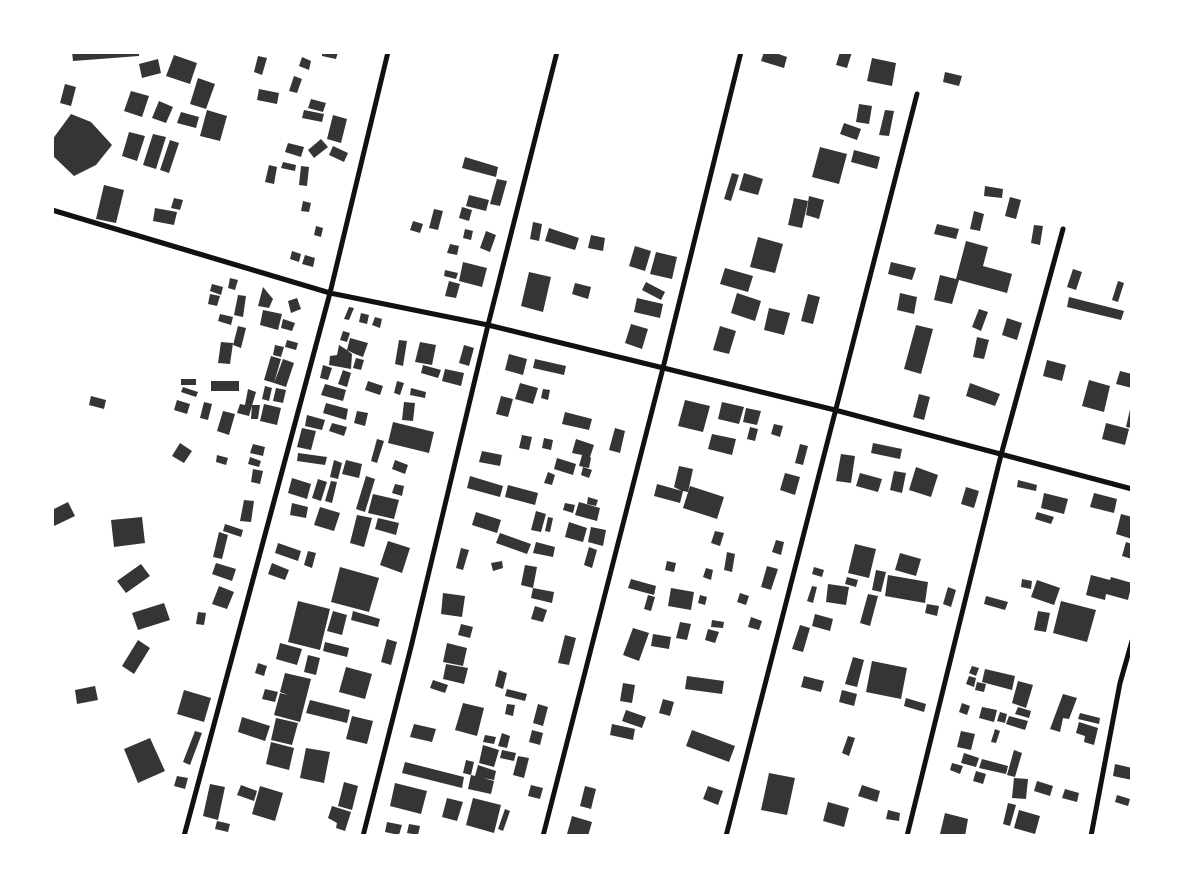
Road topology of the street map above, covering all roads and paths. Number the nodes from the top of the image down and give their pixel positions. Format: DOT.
graph roads {
  1 [pos="388,52"];
  2 [pos="557,52"];
  3 [pos="741,52"];
  4 [pos="918,94"];
  5 [pos="52,210"];
  6 [pos="1063,229"];
  7 [pos="330,293"];
  8 [pos="488,325"];
  9 [pos="663,368"];
  10 [pos="835,410"];
  11 [pos="1001,455"];
  12 [pos="1132,489"];
  13 [pos="1132,641"];
  14 [pos="184,836"];
  15 [pos="363,836"];
  16 [pos="543,836"];
  17 [pos="726,836"];
  18 [pos="907,836"];
  19 [pos="1091,836"];
  1 -- 7 [label="street"];
  2 -- 8 [label="street"];
  3 -- 9 [label="street"];
  4 -- 10 [label="street"];
  5 -- 7 [label="street"];
  6 -- 11 [label="street"];
  7 -- 8 [label="street"];
  7 -- 14 [label="street"];
  8 -- 9 [label="street"];
  8 -- 15 [label="street"];
  9 -- 10 [label="street"];
  9 -- 16 [label="street"];
  10 -- 11 [label="street"];
  10 -- 17 [label="street"];
  11 -- 12 [label="street"];
  11 -- 18 [label="street"];
  13 -- 19 [label="street"];
}
